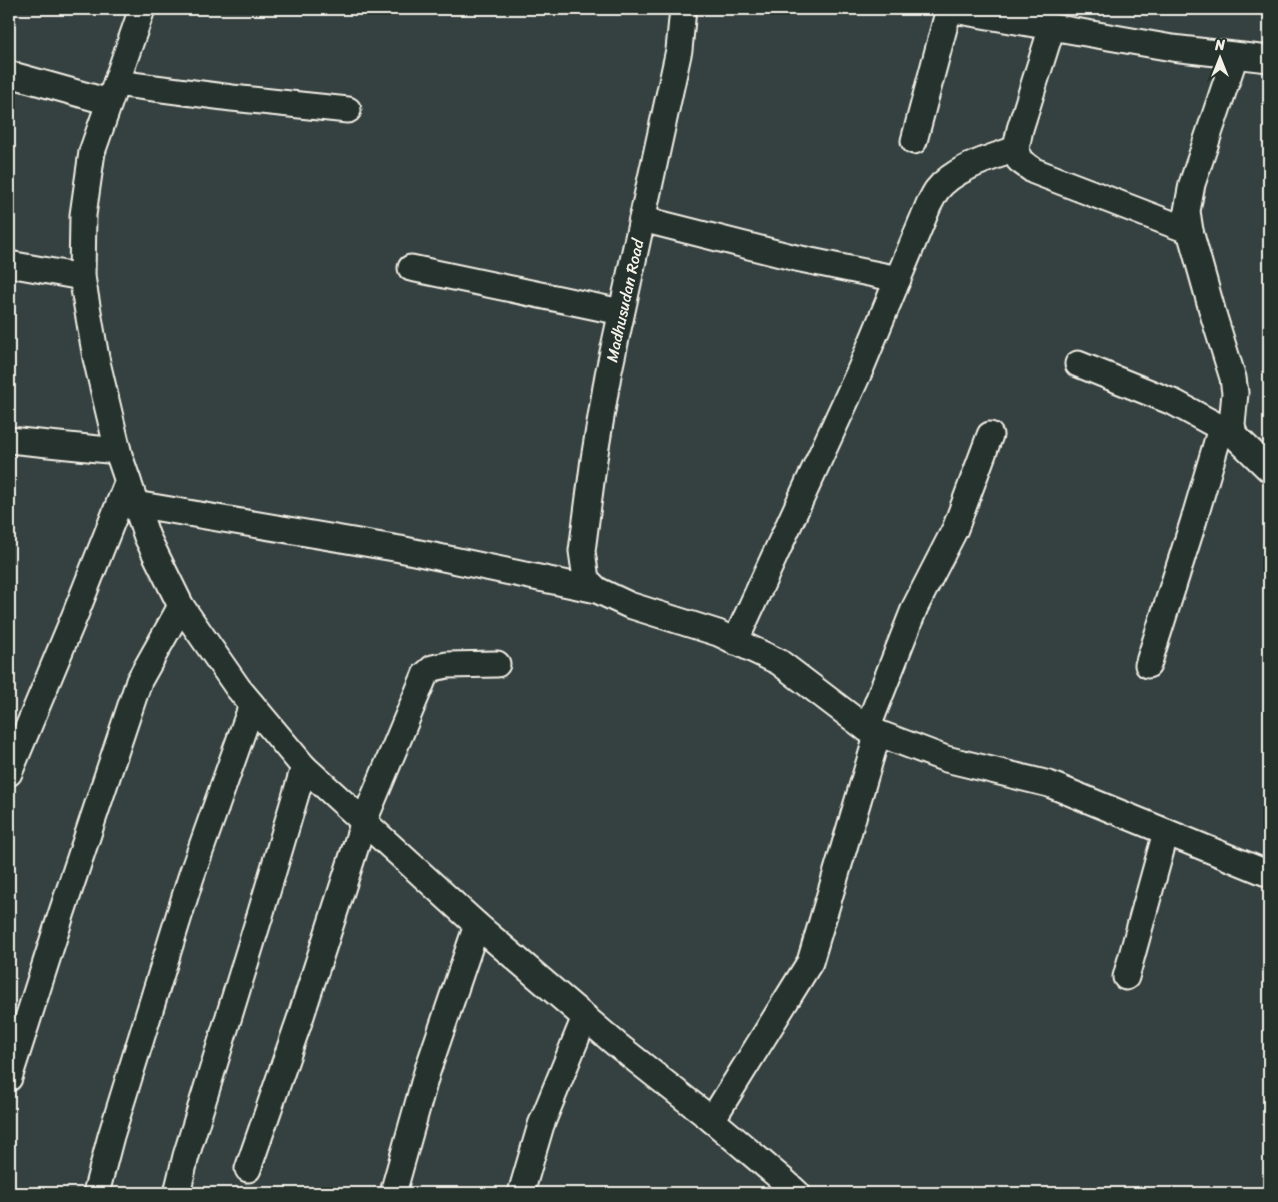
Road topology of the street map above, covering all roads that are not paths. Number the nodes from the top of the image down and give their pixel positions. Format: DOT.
graph roads {
  1 [pos="142,9"];
  2 [pos="683,9"];
  3 [pos="948,9"];
  4 [pos="1059,21"];
  5 [pos="1235,56"];
  6 [pos="1269,59"];
  7 [pos="9,74"];
  8 [pos="112,92"];
  9 [pos="348,110"];
  10 [pos="914,141"];
  11 [pos="1016,149"];
  12 [pos="642,219"];
  13 [pos="1190,231"];
  14 [pos="9,264"];
  15 [pos="411,268"];
  16 [pos="82,277"];
  17 [pos="898,279"];
  18 [pos="621,312"];
  19 [pos="1078,364"];
  20 [pos="1228,431"];
  21 [pos="990,436"];
  22 [pos="9,440"];
  23 [pos="118,451"];
  24 [pos="1269,469"];
  25 [pos="132,492"];
  26 [pos="597,590"];
  27 [pos="181,606"];
  28 [pos="735,642"];
  29 [pos="497,664"];
  30 [pos="1148,665"];
  31 [pos="252,706"];
  32 [pos="872,731"];
  33 [pos="304,767"];
  34 [pos="9,773"];
  35 [pos="364,821"];
  36 [pos="1166,832"];
  37 [pos="1269,874"];
  38 [pos="477,925"];
  39 [pos="1126,977"];
  40 [pos="585,1017"];
  41 [pos="9,1078"];
  42 [pos="712,1120"];
  43 [pos="248,1169"];
  44 [pos="96,1193"];
  45 [pos="177,1193"];
  46 [pos="393,1193"];
  47 [pos="521,1193"];
  48 [pos="797,1193"];
  1 -- 8 [label="street"];
  2 -- 12 [label="street, Madhusudan Road"];
  3 -- 4 [label="street"];
  3 -- 10 [label="street"];
  4 -- 5 [label="street"];
  4 -- 11 [label="street"];
  5 -- 6 [label="street"];
  5 -- 13 [label="street"];
  7 -- 8 [label="street"];
  8 -- 9 [label="street"];
  8 -- 16 [label="street"];
  11 -- 13 [label="street"];
  11 -- 17 [label="street"];
  12 -- 17 [label="street"];
  12 -- 18 [label="street, Madhusudan Road"];
  13 -- 20 [label="street"];
  14 -- 16 [label="street"];
  15 -- 18 [label="street"];
  16 -- 23 [label="street"];
  17 -- 28 [label="street"];
  18 -- 26 [label="street, Madhusudan Road"];
  19 -- 20 [label="street"];
  20 -- 24 [label="street"];
  20 -- 30 [label="street"];
  21 -- 32 [label="street"];
  22 -- 23 [label="street"];
  23 -- 25 [label="street"];
  25 -- 26 [label="street"];
  25 -- 27 [label="street"];
  25 -- 34 [label="street"];
  26 -- 28 [label="street"];
  27 -- 31 [label="street"];
  27 -- 41 [label="street"];
  28 -- 32 [label="street"];
  29 -- 35 [label="street"];
  31 -- 33 [label="street"];
  31 -- 44 [label="street"];
  32 -- 36 [label="street"];
  32 -- 42 [label="street"];
  33 -- 35 [label="street"];
  33 -- 45 [label="street"];
  35 -- 38 [label="street"];
  35 -- 43 [label="street"];
  36 -- 37 [label="street"];
  36 -- 39 [label="street"];
  38 -- 40 [label="street"];
  38 -- 46 [label="street"];
  40 -- 42 [label="street"];
  40 -- 47 [label="street"];
  42 -- 48 [label="street"];
}
